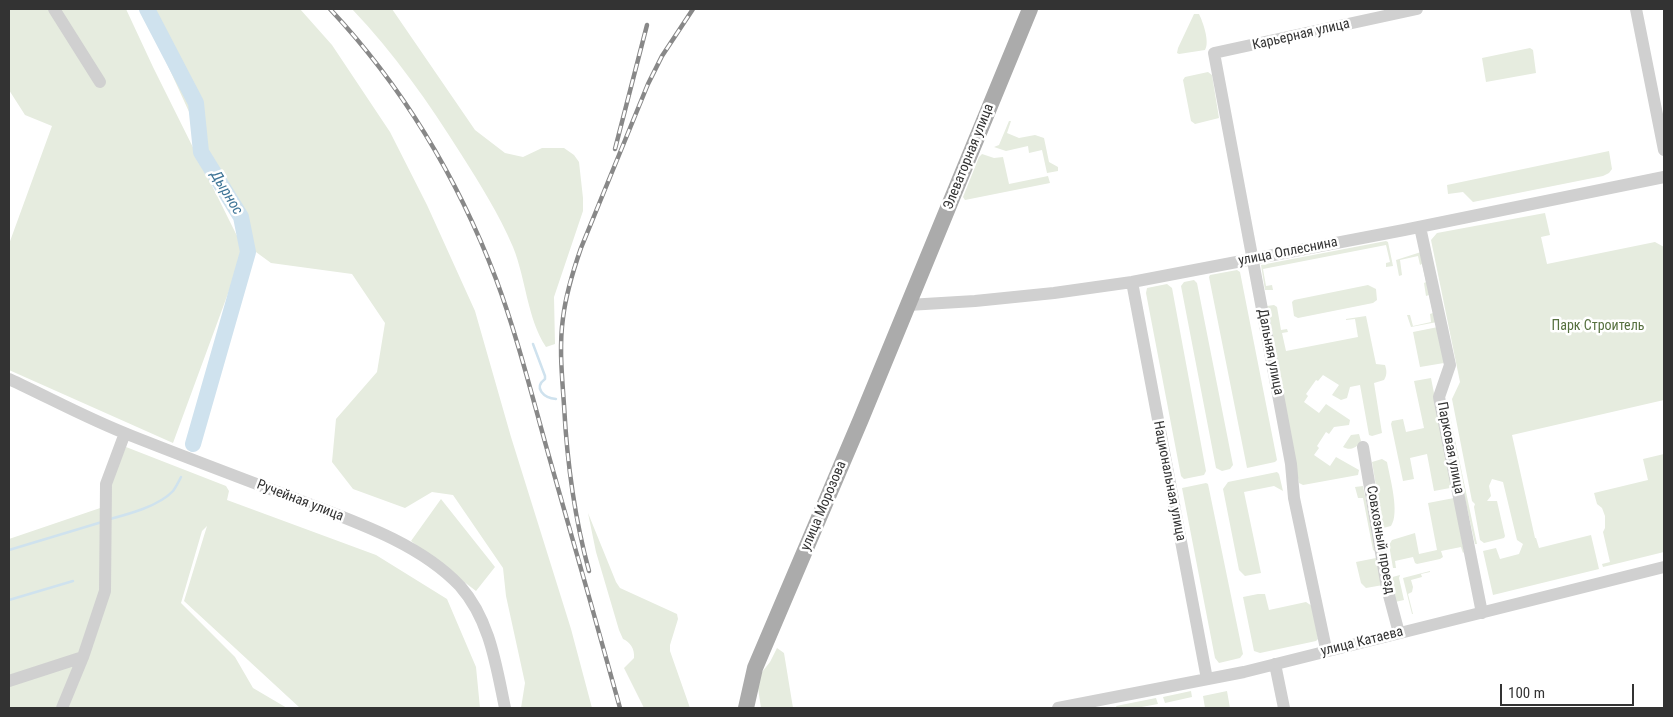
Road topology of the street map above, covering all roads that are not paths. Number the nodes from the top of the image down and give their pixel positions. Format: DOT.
graph roads {
  1 [pos="54,9"];
  2 [pos="1030,9"];
  3 [pos="1417,9"];
  4 [pos="1636,9"];
  5 [pos="1214,53"];
  6 [pos="100,82"];
  7 [pos="1664,150"];
  8 [pos="1664,177"];
  9 [pos="1420,227"];
  10 [pos="1252,260"];
  11 [pos="1132,282"];
  12 [pos="908,305"];
  13 [pos="9,379"];
  14 [pos="125,433"];
  15 [pos="1363,447"];
  16 [pos="1664,567"];
  17 [pos="1482,612"];
  18 [pos="1399,633"];
  19 [pos="1324,652"];
  20 [pos="83,657"];
  21 [pos="1275,664"];
  22 [pos="1207,679"];
  23 [pos="9,680"];
  24 [pos="62,708"];
  25 [pos="505,708"];
  26 [pos="746,708"];
  27 [pos="1058,708"];
  28 [pos="1284,708"];
  1 -- 6 [label="street"];
  2 -- 12 [label="main road, Элеваторная улица"];
  3 -- 5 [label="street, Карьерная улица"];
  4 -- 7 [label="street"];
  5 -- 10 [label="street, Дальняя улица"];
  8 -- 9 [label="street, улица Оплеснина"];
  9 -- 10 [label="street, улица Оплеснина"];
  9 -- 17 [label="street, Парковая улица"];
  10 -- 11 [label="street, улица Оплеснина"];
  10 -- 19 [label="street, Дальняя улица"];
  11 -- 12 [label="street, улица Оплеснина"];
  11 -- 22 [label="street, Национальная улица"];
  12 -- 26 [label="main road, улица Морозова"];
  13 -- 14 [label="street, Ручейная улица"];
  14 -- 20 [label="street"];
  14 -- 25 [label="street, Ручейная улица"];
  15 -- 18 [label="street, Совхозный проезд"];
  16 -- 17 [label="street, улица Катаева"];
  17 -- 18 [label="street, улица Катаева"];
  18 -- 19 [label="street, улица Катаева"];
  19 -- 21 [label="street, улица Катаева"];
  20 -- 23 [label="street"];
  20 -- 24 [label="street"];
  21 -- 22 [label="street, улица Катаева"];
  21 -- 28 [label="street"];
  22 -- 27 [label="street, улица Катаева"];
}
